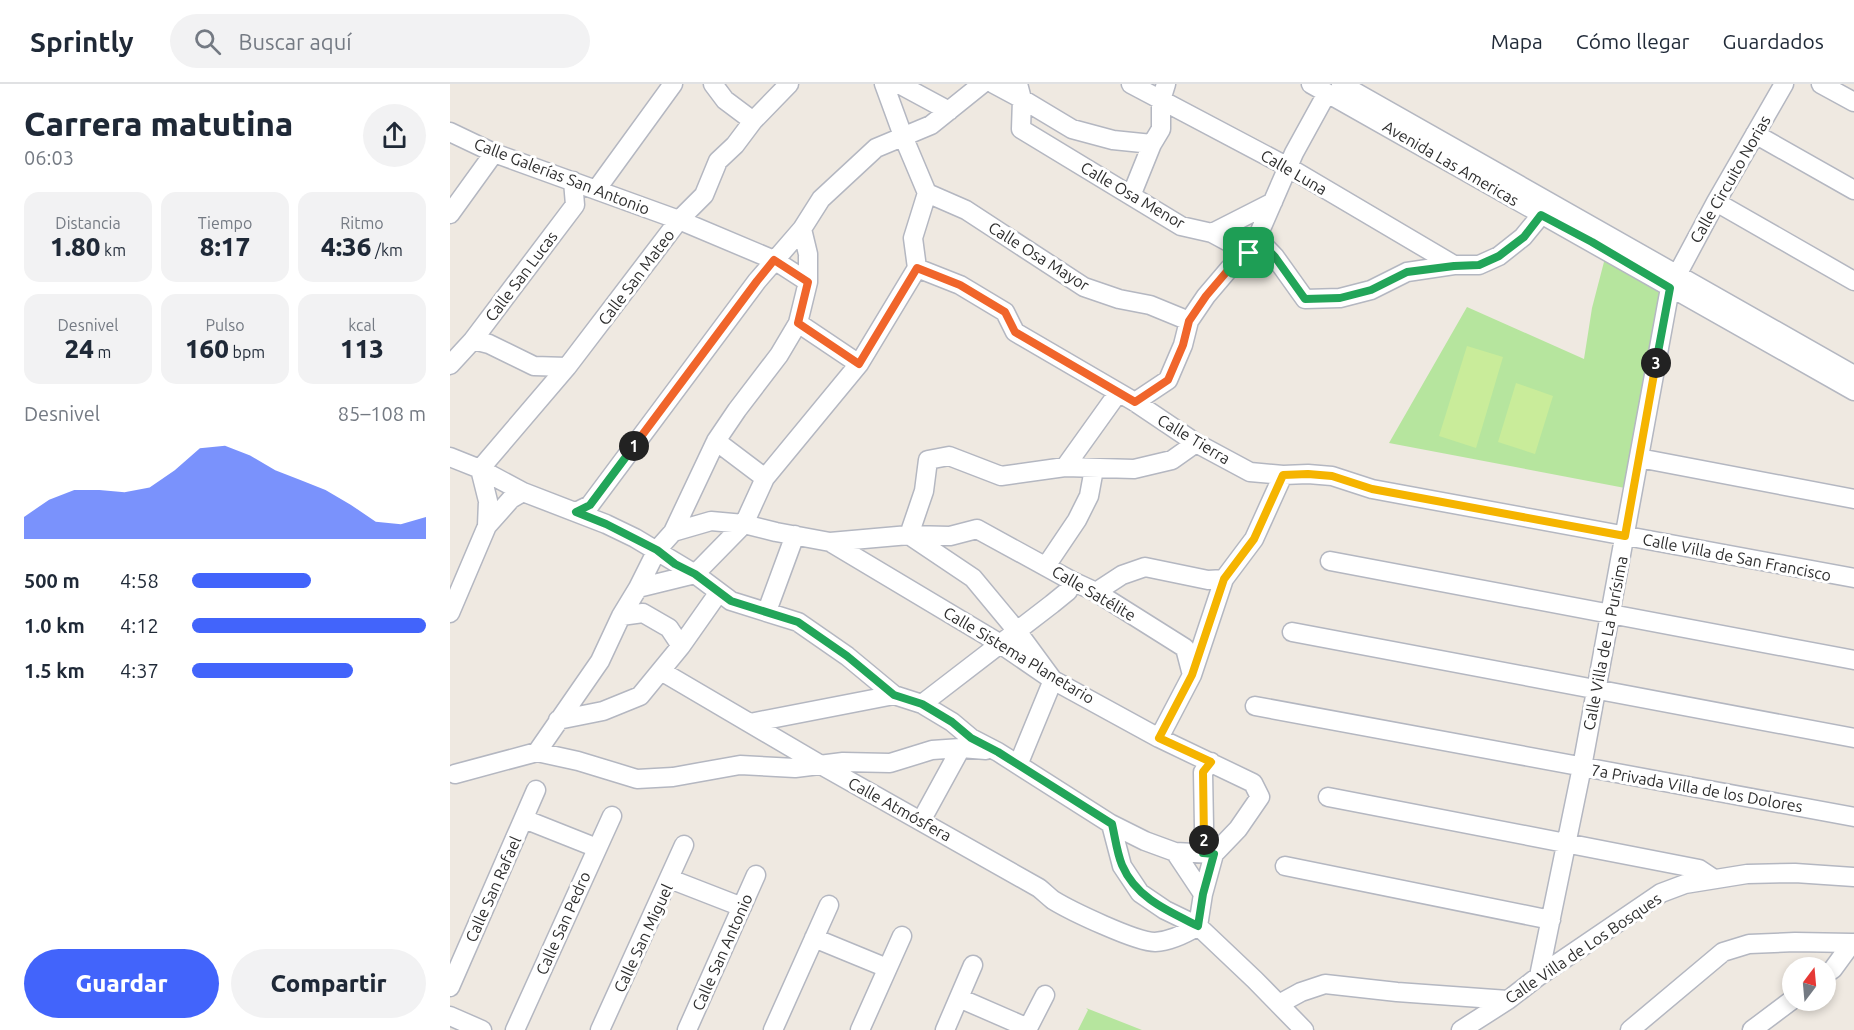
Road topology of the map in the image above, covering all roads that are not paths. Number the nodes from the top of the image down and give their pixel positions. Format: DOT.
graph roads {
  1 [pos="673,84"];
  2 [pos="713,84"];
  3 [pos="789,84"];
  4 [pos="884,84"];
  5 [pos="899,84"];
  6 [pos="982,84"];
  7 [pos="994,84"];
  8 [pos="1131,84"];
  9 [pos="1311,84"];
  10 [pos="1784,84"];
  11 [pos="1821,84"];
  12 [pos="1334,89"];
  13 [pos="1020,91"];
  14 [pos="1164,92"];
  15 [pos="1854,102"];
  16 [pos="949,111"];
  17 [pos="753,121"];
  18 [pos="450,132"];
  19 [pos="1755,134"];
  20 [pos="903,136"];
  21 [pos="1152,144"];
  22 [pos="494,153"];
  23 [pos="1288,167"];
  24 [pos="573,181"];
  25 [pos="596,190"];
  26 [pos="1854,190"];
  27 [pos="927,194"];
  28 [pos="1131,196"];
  29 [pos="1273,202"];
  30 [pos="1716,202"];
  31 [pos="450,214"];
  32 [pos="1541,215"];
  33 [pos="679,220"];
  34 [pos="802,229"];
  35 [pos="1212,233"];
  36 [pos="1253,245"];
  37 [pos="774,260"];
  38 [pos="1454,266"];
  39 [pos="917,268"];
  40 [pos="1656,271"];
  41 [pos="1673,281"];
  42 [pos="1854,281"];
  43 [pos="808,282"];
  44 [pos="1189,321"];
  45 [pos="798,323"];
  46 [pos="473,340"];
  47 [pos="859,364"];
  48 [pos="450,365"];
  49 [pos="567,368"];
  50 [pos="1854,375"];
  51 [pos="1854,391"];
  52 [pos="1118,393"];
  53 [pos="1135,402"];
  54 [pos="716,441"];
  55 [pos="1196,443"];
  56 [pos="450,458"];
  57 [pos="1639,458"];
  58 [pos="1065,467"];
  59 [pos="1094,469"];
  60 [pos="480,470"];
  61 [pos="1283,475"];
  62 [pos="765,478"];
  63 [pos="1372,489"];
  64 [pos="523,492"];
  65 [pos="1854,499"];
  66 [pos="576,512"];
  67 [pos="744,524"];
  68 [pos="487,526"];
  69 [pos="673,532"];
  70 [pos="909,535"];
  71 [pos="795,536"];
  72 [pos="1625,536"];
  73 [pos="830,542"];
  74 [pos="657,550"];
  75 [pos="1330,561"];
  76 [pos="1046,566"];
  77 [pos="695,574"];
  78 [pos="1224,579"];
  79 [pos="1854,579"];
  80 [pos="1072,581"];
  81 [pos="638,588"];
  82 [pos="719,592"];
  83 [pos="1096,592"];
  84 [pos="767,611"];
  85 [pos="450,613"];
  86 [pos="1611,613"];
  87 [pos="621,616"];
  88 [pos="1017,632"];
  89 [pos="1292,632"];
  90 [pos="999,643"];
  91 [pos="681,646"];
  92 [pos="1848,658"];
  93 [pos="661,671"];
  94 [pos="1192,675"];
  95 [pos="1053,680"];
  96 [pos="1596,690"];
  97 [pos="894,695"];
  98 [pos="922,704"];
  99 [pos="1255,706"];
  100 [pos="558,720"];
  101 [pos="750,723"];
  102 [pos="1159,738"];
  103 [pos="1854,738"];
  104 [pos="961,748"];
  105 [pos="537,752"];
  106 [pos="998,752"];
  107 [pos="1020,760"];
  108 [pos="1211,762"];
  109 [pos="821,765"];
  110 [pos="1582,767"];
  111 [pos="451,774"];
  112 [pos="536,790"];
  113 [pos="1328,797"];
  114 [pos="612,816"];
  115 [pos="1854,817"];
  116 [pos="524,819"];
  117 [pos="921,821"];
  118 [pos="1112,824"];
  119 [pos="1566,843"];
  120 [pos="684,845"];
  121 [pos="597,848"];
  122 [pos="1175,852"];
  123 [pos="1208,854"];
  124 [pos="1285,866"];
  125 [pos="756,874"];
  126 [pos="1854,877"];
  127 [pos="670,879"];
  128 [pos="1714,879"];
  129 [pos="1203,894"];
  130 [pos="829,905"];
  131 [pos="742,907"];
  132 [pos="1551,920"];
  133 [pos="1198,926"];
  134 [pos="902,936"];
  135 [pos="814,938"];
  136 [pos="1853,943"];
  137 [pos="973,965"];
  138 [pos="1836,965"];
  139 [pos="887,968"];
  140 [pos="1539,976"];
  141 [pos="450,987"];
  142 [pos="1045,995"];
  143 [pos="958,998"];
  144 [pos="1508,999"];
  145 [pos="1279,1004"];
  146 [pos="1782,1008"];
  147 [pos="450,1016"];
  148 [pos="1028,1029"];
  149 [pos="482,1030"];
  150 [pos="515,1030"];
  151 [pos="600,1030"];
  152 [pos="687,1030"];
  153 [pos="773,1030"];
  154 [pos="860,1030"];
  155 [pos="945,1030"];
  156 [pos="1304,1030"];
  157 [pos="1461,1030"];
  158 [pos="1630,1030"];
  159 [pos="1752,1030"];
  1 -- 25 [label="street"];
  2 -- 17 [label="street"];
  3 -- 17 [label="street, Calle San Mateo"];
  4 -- 20 [label="street"];
  5 -- 16 [label="street"];
  6 -- 16 [label="street"];
  7 -- 13 [label="street"];
  8 -- 14 [label="street, Calle Luna"];
  9 -- 12 [label="street, Avenida Las Americas"];
  10 -- 19 [label="street, Calle Circuito Norias"];
  11 -- 15 [label="street"];
  12 -- 23 [label="street"];
  12 -- 32 [label="street, Avenida Las Americas"];
  12 -- 40 [label="street, Avenida Las Americas"];
  13 -- 21 [label="street"];
  13 -- 28 [label="street, Calle Osa Menor"];
  14 -- 21 [label="street"];
  14 -- 23 [label="street, Calle Luna"];
  16 -- 20 [label="street"];
  17 -- 33 [label="street, Calle San Mateo"];
  18 -- 22 [label="street, Calle Galerías San Antonio"];
  19 -- 26 [label="street"];
  19 -- 30 [label="street, Calle Circuito Norias"];
  20 -- 27 [label="street"];
  20 -- 34 [label="street"];
  21 -- 28 [label="street"];
  22 -- 24 [label="street, Calle Galerías San Antonio"];
  22 -- 31 [label="street"];
  23 -- 29 [label="street"];
  23 -- 38 [label="street, Calle Luna"];
  24 -- 25 [label="street, Calle Galerías San Antonio"];
  24 -- 46 [label="street, Calle San Lucas"];
  25 -- 33 [label="street, Calle Galerías San Antonio"];
  27 -- 39 [label="street"];
  27 -- 44 [label="street, Calle Osa Mayor"];
  28 -- 35 [label="street, Calle Osa Menor"];
  29 -- 35 [label="street"];
  29 -- 36 [label="street"];
  30 -- 41 [label="street, Calle Circuito Norias"];
  30 -- 42 [label="street"];
  32 -- 38 [label="street"];
  32 -- 40 [label="street, Avenida Las Americas"];
  33 -- 37 [label="street, Calle Galerías San Antonio"];
  33 -- 49 [label="street, Calle San Mateo"];
  34 -- 37 [label="street"];
  34 -- 43 [label="street"];
  35 -- 36 [label="street, Calle Osa Menor"];
  36 -- 38 [label="street, Calle Osa Menor"];
  36 -- 44 [label="street"];
  37 -- 43 [label="street, Calle Galerías San Antonio"];
  37 -- 66 [label="street"];
  39 -- 47 [label="street"];
  39 -- 52 [label="street, Calle Tierra"];
  40 -- 41 [label="street"];
  41 -- 50 [label="street"];
  41 -- 51 [label="street"];
  41 -- 57 [label="street, Calle Villa de La Purísima"];
  43 -- 45 [label="street"];
  44 -- 53 [label="street"];
  45 -- 47 [label="street"];
  45 -- 54 [label="street"];
  46 -- 48 [label="street, Calle San Lucas"];
  46 -- 49 [label="street"];
  47 -- 62 [label="street"];
  49 -- 60 [label="street, Calle San Mateo"];
  52 -- 53 [label="street, Calle Tierra"];
  52 -- 58 [label="street"];
  53 -- 55 [label="street, Calle Tierra"];
  54 -- 62 [label="street"];
  54 -- 69 [label="street"];
  55 -- 59 [label="street"];
  55 -- 61 [label="street, Calle Tierra"];
  56 -- 60 [label="street"];
  57 -- 65 [label="street"];
  57 -- 72 [label="street, Calle Villa de La Purísima"];
  58 -- 59 [label="street"];
  58 -- 70 [label="street"];
  59 -- 76 [label="street"];
  60 -- 64 [label="street"];
  60 -- 68 [label="street"];
  61 -- 63 [label="street, Calle Tierra"];
  61 -- 78 [label="street"];
  62 -- 67 [label="street"];
  63 -- 72 [label="street, Calle Villa de San Francisco"];
  64 -- 66 [label="street"];
  64 -- 68 [label="street"];
  66 -- 74 [label="street"];
  67 -- 69 [label="street"];
  67 -- 71 [label="street"];
  67 -- 77 [label="street"];
  68 -- 85 [label="street"];
  69 -- 74 [label="street"];
  70 -- 73 [label="street"];
  70 -- 76 [label="street, Calle Satélite"];
  70 -- 88 [label="street"];
  71 -- 73 [label="street"];
  71 -- 84 [label="street"];
  72 -- 79 [label="street, Calle Villa de San Francisco"];
  72 -- 86 [label="street, Calle Villa de La Purísima"];
  73 -- 90 [label="street, Calle Sistema Planetario"];
  74 -- 77 [label="street"];
  74 -- 81 [label="street"];
  75 -- 86 [label="street"];
  76 -- 80 [label="street, Calle Satélite"];
  77 -- 81 [label="street"];
  77 -- 82 [label="street"];
  78 -- 83 [label="street"];
  78 -- 94 [label="street"];
  80 -- 83 [label="street, Calle Satélite"];
  80 -- 88 [label="street"];
  81 -- 87 [label="street"];
  82 -- 84 [label="street"];
  82 -- 91 [label="street"];
  83 -- 94 [label="street, Calle Satélite"];
  84 -- 97 [label="street"];
  86 -- 92 [label="street"];
  86 -- 96 [label="street, Calle Villa de La Purísima"];
  87 -- 91 [label="street"];
  87 -- 100 [label="street"];
  88 -- 90 [label="street"];
  88 -- 95 [label="street"];
  89 -- 96 [label="street"];
  90 -- 95 [label="street, Calle Sistema Planetario"];
  90 -- 98 [label="street"];
  91 -- 93 [label="street"];
  93 -- 100 [label="street"];
  93 -- 101 [label="street, Calle Atmósfera"];
  94 -- 102 [label="street"];
  95 -- 102 [label="street, Calle Sistema Planetario"];
  95 -- 107 [label="street"];
  96 -- 103 [label="street"];
  96 -- 110 [label="street, Calle Villa de La Purísima"];
  97 -- 98 [label="street"];
  97 -- 101 [label="street"];
  98 -- 106 [label="street"];
  99 -- 110 [label="street, 7a Privada Villa de los Dolores"];
  100 -- 105 [label="street"];
  101 -- 109 [label="street, Calle Atmósfera"];
  102 -- 108 [label="street, Calle Sistema Planetario"];
  104 -- 106 [label="street"];
  104 -- 109 [label="street"];
  104 -- 117 [label="street"];
  105 -- 109 [label="street"];
  105 -- 111 [label="street"];
  106 -- 107 [label="street"];
  107 -- 118 [label="street"];
  108 -- 123 [label="street"];
  108 -- 123 [label="street, Calle Sistema Planetario"];
  109 -- 117 [label="street, Calle Atmósfera"];
  110 -- 115 [label="street, 7a Privada Villa de los Dolores"];
  110 -- 119 [label="street, Calle Villa de La Purísima"];
  112 -- 116 [label="street, Calle San Rafael"];
  113 -- 119 [label="street"];
  114 -- 121 [label="street, Calle San Pedro"];
  116 -- 121 [label="street"];
  116 -- 141 [label="street, Calle San Rafael"];
  117 -- 133 [label="street, Calle Atmósfera"];
  118 -- 122 [label="street"];
  118 -- 133 [label="street"];
  119 -- 128 [label="street"];
  119 -- 132 [label="street, Calle Villa de La Purísima"];
  120 -- 127 [label="street, Calle San Miguel"];
  121 -- 150 [label="street, Calle San Pedro"];
  122 -- 123 [label="street"];
  122 -- 129 [label="street"];
  123 -- 129 [label="street"];
  124 -- 132 [label="street"];
  125 -- 131 [label="street, Calle San Antonio"];
  126 -- 128 [label="street, Calle Villa de Los Bosques"];
  127 -- 131 [label="street"];
  127 -- 151 [label="street, Calle San Miguel"];
  128 -- 140 [label="street, Calle Villa de Los Bosques"];
  129 -- 133 [label="street"];
  130 -- 135 [label="street"];
  131 -- 152 [label="street, Calle San Antonio"];
  132 -- 140 [label="street, Calle Villa de La Purísima"];
  133 -- 145 [label="street"];
  134 -- 139 [label="street"];
  135 -- 139 [label="street"];
  135 -- 153 [label="street"];
  136 -- 138 [label="street"];
  136 -- 158 [label="street"];
  137 -- 143 [label="street"];
  139 -- 154 [label="street"];
  140 -- 144 [label="street, Calle Villa de Los Bosques"];
  142 -- 148 [label="street"];
  143 -- 148 [label="street"];
  143 -- 155 [label="street"];
  144 -- 145 [label="street"];
  144 -- 157 [label="street, Calle Villa de Los Bosques"];
  145 -- 156 [label="street"];
  146 -- 159 [label="street"];
  147 -- 149 [label="street"];
}
